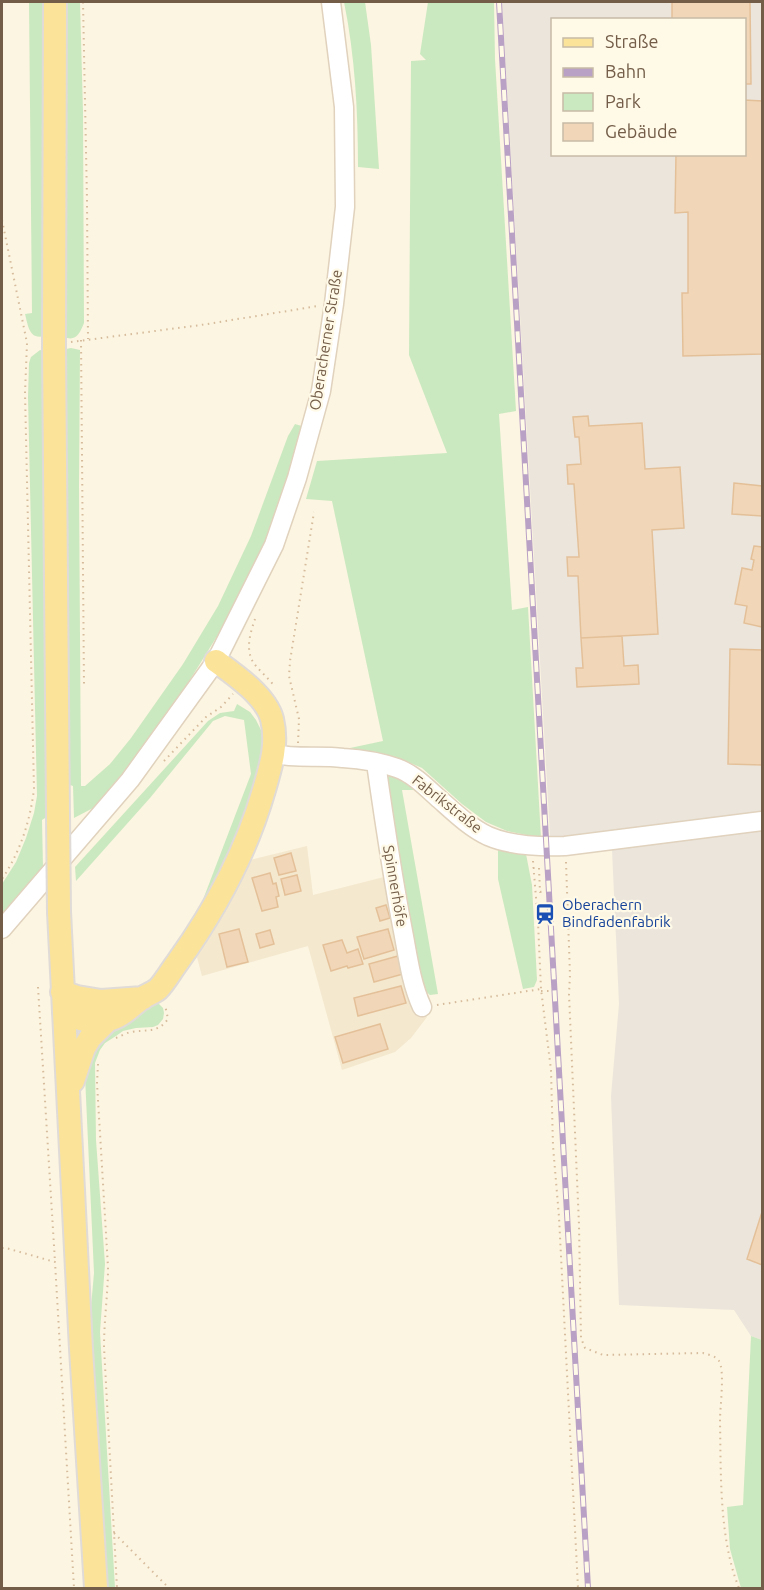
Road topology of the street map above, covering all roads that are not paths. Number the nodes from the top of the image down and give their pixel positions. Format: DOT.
graph roads {
  1 [pos="55,2"];
  2 [pos="331,2"];
  3 [pos="216,661"];
  4 [pos="274,754"];
  5 [pos="376,763"];
  6 [pos="762,821"];
  7 [pos="2,929"];
  8 [pos="150,993"];
  9 [pos="63,1003"];
  10 [pos="422,1007"];
  11 [pos="112,1029"];
  12 [pos="69,1094"];
  13 [pos="96,1588"];
  1 -- 9 [label="main road, bridge"];
  2 -- 3 [label="street, Oberacherner Straße"];
  3 -- 4 [label="main road"];
  3 -- 7 [label="street, Oberacherner Straße"];
  4 -- 5 [label="street, Fabrikstraße"];
  4 -- 8 [label="main road"];
  5 -- 6 [label="street, Fabrikstraße"];
  5 -- 10 [label="street, Spinnerhöfe"];
  8 -- 9 [label="main road"];
  8 -- 11 [label="main road"];
  9 -- 11 [label="main road"];
  9 -- 12 [label="main road"];
  11 -- 12 [label="main road"];
  12 -- 13 [label="main road"];
}
